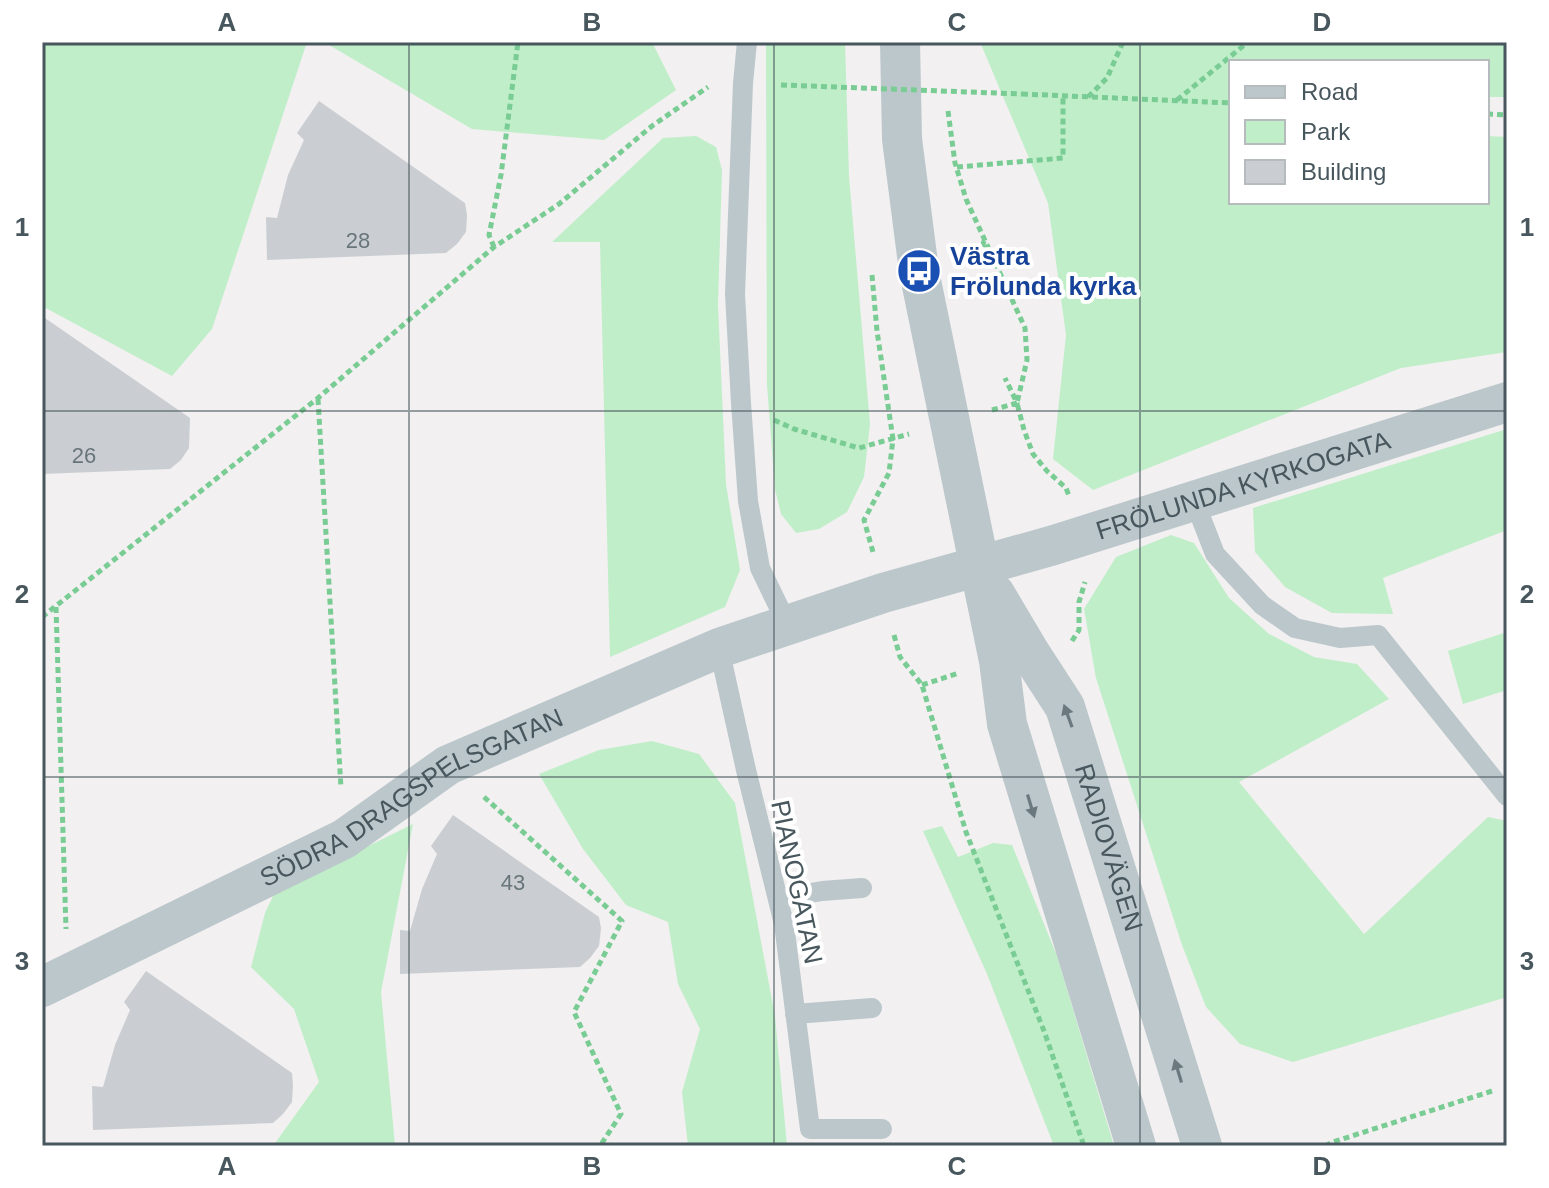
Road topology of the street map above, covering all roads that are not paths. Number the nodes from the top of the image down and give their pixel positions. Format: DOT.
graph roads {
  1 [pos="747,42"];
  2 [pos="900,42"];
  3 [pos="1507,402"];
  4 [pos="1194,500"];
  5 [pos="979,566"];
  6 [pos="788,626"];
  7 [pos="719,648"];
  8 [pos="1507,796"];
  9 [pos="862,888"];
  10 [pos="778,899"];
  11 [pos="55,981"];
  12 [pos="872,1008"];
  13 [pos="795,1014"];
  14 [pos="882,1129"];
  15 [pos="1136,1146"];
  16 [pos="1202,1146"];
  1 -- 6 [label="lane"];
  2 -- 5 [label="street, RADIOVÄGEN"];
  3 -- 4 [label="street, FRÖLUNDA KYRKOGATA"];
  4 -- 5 [label="street, FRÖLUNDA KYRKOGATA"];
  4 -- 8 [label="lane"];
  5 -- 6 [label="street, SÖDRA DRAGSPELSGATAN"];
  5 -- 15 [label="street, RADIOVÄGEN, one-way"];
  16 -- 5 [label="street, RADIOVÄGEN, one-way"];
  6 -- 7 [label="street, SÖDRA DRAGSPELSGATAN"];
  7 -- 10 [label="lane, PIANOGATAN"];
  7 -- 11 [label="street, SÖDRA DRAGSPELSGATAN"];
  9 -- 10 [label="lane"];
  10 -- 13 [label="lane, PIANOGATAN"];
  12 -- 13 [label="lane"];
  13 -- 14 [label="lane, PIANOGATAN"];
}
